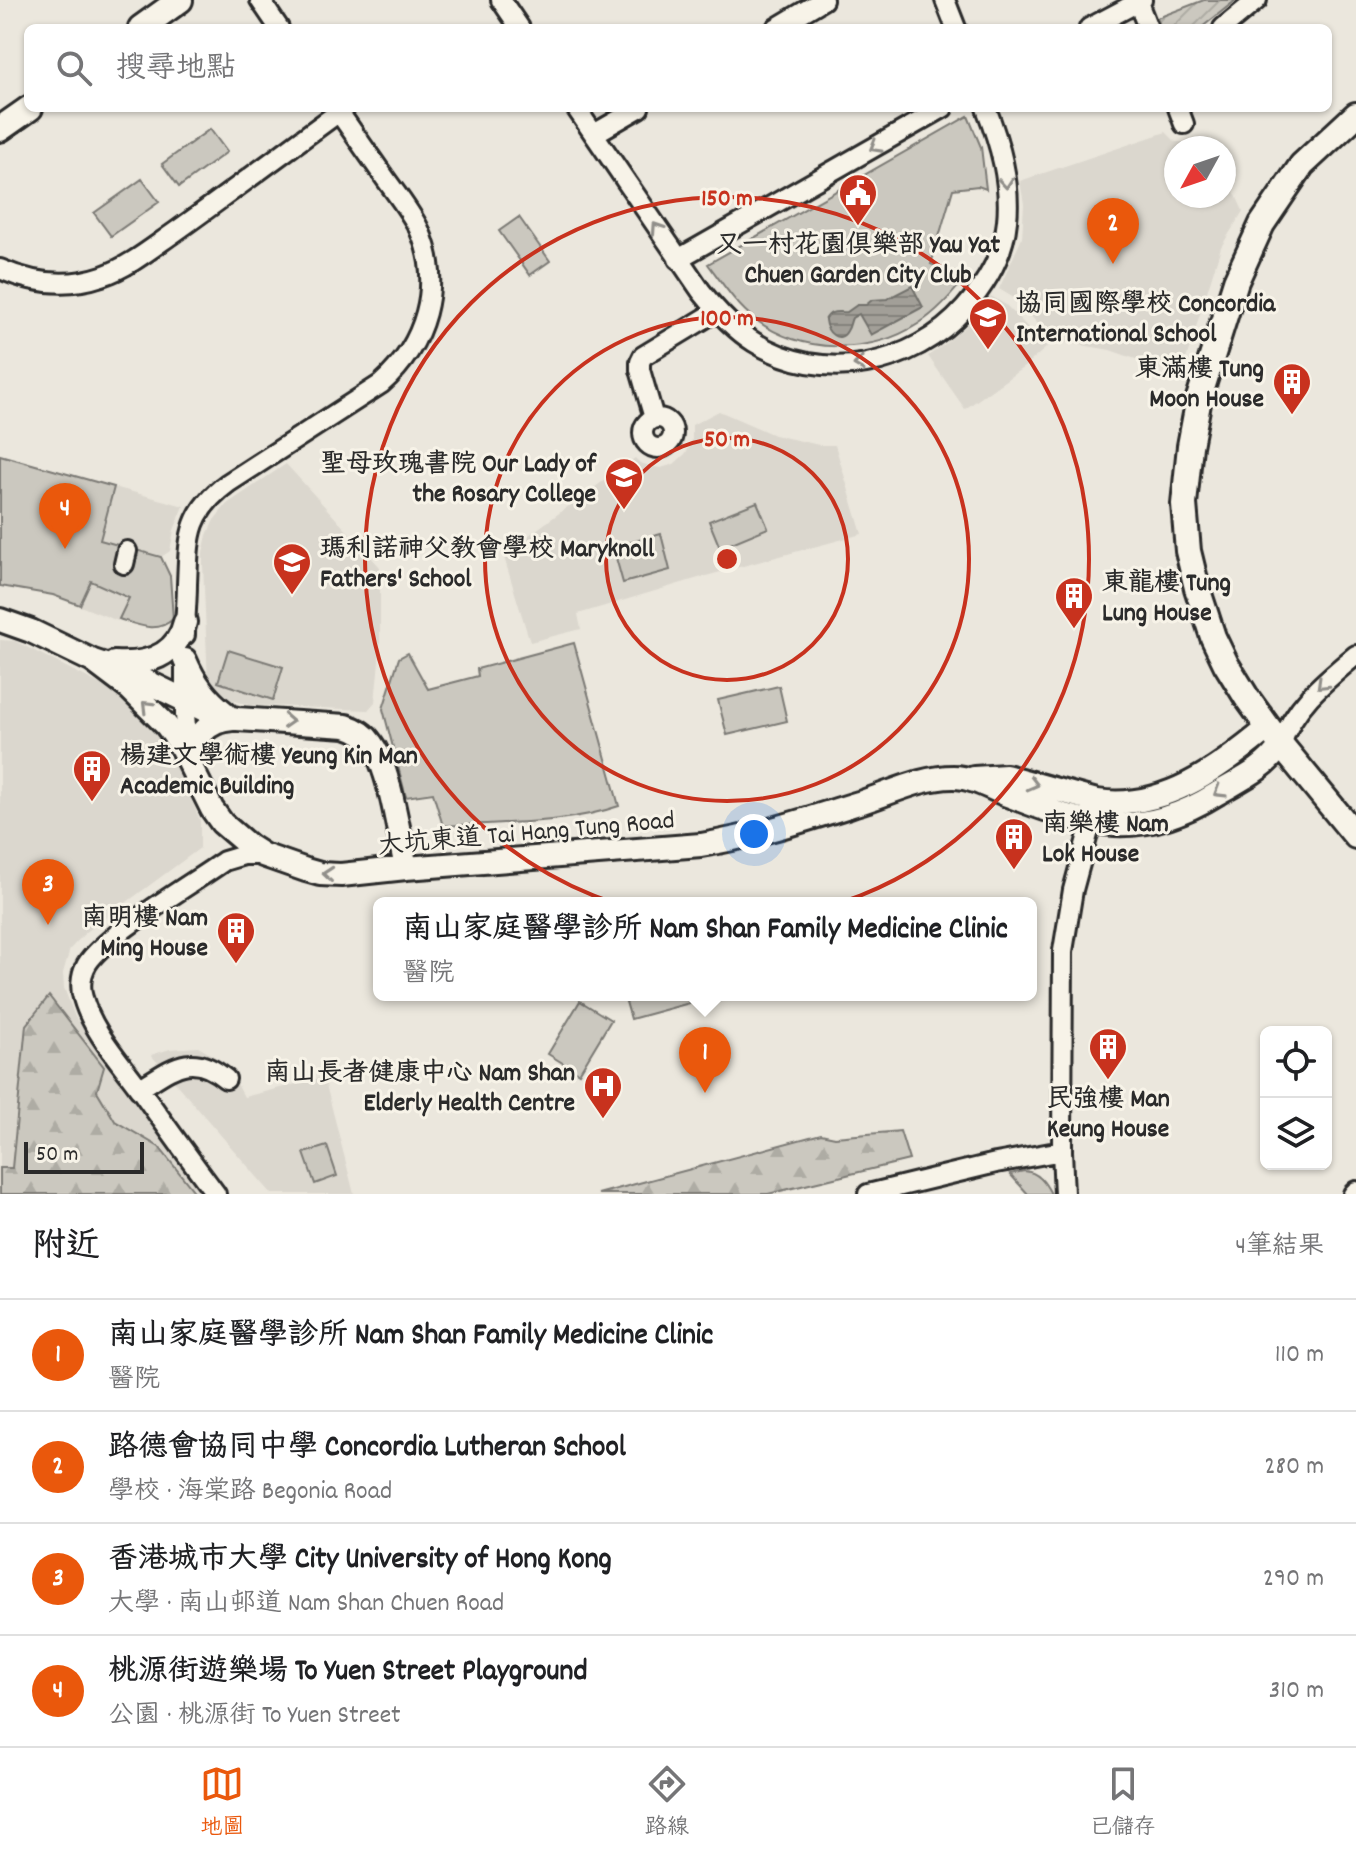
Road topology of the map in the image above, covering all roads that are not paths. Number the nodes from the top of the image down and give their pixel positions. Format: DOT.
graph roads {
  1 [pos="180,0"];
  2 [pos="260,0"];
  3 [pos="501,0"];
  4 [pos="823,0"];
  5 [pos="945,0"];
  6 [pos="1139,0"];
  7 [pos="1257,0"];
  8 [pos="147,24"];
  9 [pos="276,24"];
  10 [pos="517,24"];
  11 [pos="783,24"];
  12 [pos="954,24"];
  13 [pos="1096,24"];
  14 [pos="1147,24"];
  15 [pos="1228,24"];
  16 [pos="24,112"];
  17 [pos="334,112"];
  18 [pos="338,112"];
  19 [pos="579,112"];
  20 [pos="632,112"];
  21 [pos="936,112"];
  22 [pos="988,112"];
  23 [pos="1356,115"];
  24 [pos="0,129"];
  25 [pos="594,134"];
  26 [pos="678,259"];
  27 [pos="0,269"];
  28 [pos="717,311"];
  29 [pos="654,418"];
  30 [pos="0,620"];
  31 [pos="185,622"];
  32 [pos="1356,655"];
  33 [pos="185,660"];
  34 [pos="93,661"];
  35 [pos="185,702"];
  36 [pos="234,719"];
  37 [pos="1274,737"];
  38 [pos="189,762"];
  39 [pos="1094,812"];
  40 [pos="222,823"];
  41 [pos="1356,836"];
  42 [pos="263,855"];
  43 [pos="224,861"];
  44 [pos="406,868"];
  45 [pos="226,1079"];
  46 [pos="139,1089"];
  47 [pos="1062,1151"];
  48 [pos="216,1194"];
  49 [pos="868,1194"];
  50 [pos="1064,1194"];
  1 -- 8 [label="main road"];
  2 -- 9 [label="street"];
  3 -- 10 [label="street"];
  4 -- 11 [label="street"];
  5 -- 12 [label="street"];
  6 -- 13 [label="street"];
  6 -- 14 [label="street"];
  7 -- 15 [label="street"];
  16 -- 24 [label="main road"];
  17 -- 27 [label="street"];
  18 -- 31 [label="street, 大坑東道 Tai Hang Tung Road"];
  19 -- 25 [label="street"];
  20 -- 25 [label="street"];
  21 -- 26 [label="street, one-way"];
  22 -- 28 [label="street, one-way"];
  23 -- 37 [label="main road"];
  26 -- 25 [label="street, one-way"];
  26 -- 28 [label="street"];
  28 -- 29 [label="street"];
  30 -- 34 [label="street"];
  31 -- 33 [label="street, 大坑東道 Tai Hang Tung Road"];
  31 -- 34 [label="street"];
  32 -- 37 [label="street, one-way"];
  33 -- 35 [label="street, 大坑東道 Tai Hang Tung Road"];
  33 -- 36 [label="street"];
  34 -- 35 [label="street"];
  38 -- 34 [label="street, one-way"];
  35 -- 36 [label="street"];
  35 -- 38 [label="street, 大坑東道 Tai Hang Tung Road"];
  36 -- 38 [label="street"];
  36 -- 44 [label="street, one-way"];
  37 -- 39 [label="street, 大坑東道 Tai Hang Tung Road"];
  37 -- 41 [label="main road"];
  38 -- 40 [label="street, 大坑東道 Tai Hang Tung Road"];
  39 -- 44 [label="street, 大坑東道 Tai Hang Tung Road"];
  39 -- 47 [label="street"];
  40 -- 42 [label="street, 大坑東道 Tai Hang Tung Road"];
  40 -- 43 [label="street"];
  42 -- 43 [label="street"];
  44 -- 42 [label="street, 大坑東道 Tai Hang Tung Road, one-way"];
  43 -- 46 [label="street"];
  45 -- 46 [label="street"];
  46 -- 48 [label="street"];
  47 -- 49 [label="street"];
  47 -- 50 [label="street"];
}
